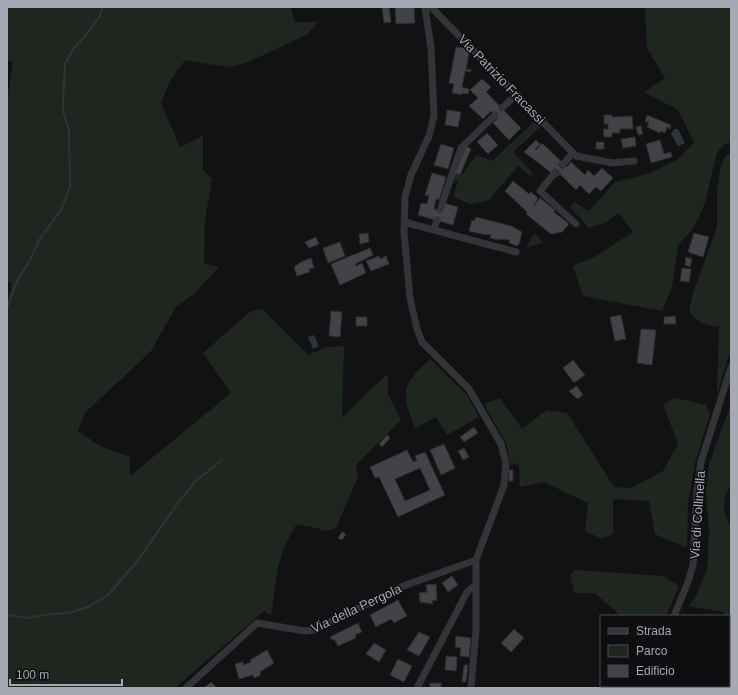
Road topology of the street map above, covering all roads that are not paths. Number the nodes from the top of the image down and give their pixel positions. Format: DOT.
graph roads {
  1 [pos="425,7"];
  2 [pos="431,7"];
  3 [pos="517,94"];
  4 [pos="502,108"];
  5 [pos="495,115"];
  6 [pos="573,153"];
  7 [pos="634,162"];
  8 [pos="564,163"];
  9 [pos="553,175"];
  10 [pos="440,210"];
  11 [pos="437,220"];
  12 [pos="404,222"];
  13 [pos="576,224"];
  14 [pos="434,230"];
  15 [pos="516,252"];
  16 [pos="731,367"];
  17 [pos="476,560"];
  18 [pos="476,584"];
  19 [pos="674,615"];
  20 [pos="186,688"];
  21 [pos="417,688"];
  22 [pos="471,688"];
  1 -- 12 [label="street"];
  2 -- 3 [label="street, Via Patrizio Fracassi"];
  3 -- 4 [label="street"];
  3 -- 6 [label="street, Via Patrizio Fracassi"];
  5 -- 10 [label="street"];
  6 -- 7 [label="street, Via Patrizio Fracassi"];
  6 -- 8 [label="street"];
  9 -- 13 [label="street"];
  11 -- 14 [label="street"];
  12 -- 14 [label="street"];
  12 -- 17 [label="street"];
  14 -- 15 [label="street"];
  16 -- 19 [label="street, Via di Collinella"];
  17 -- 18 [label="street"];
  17 -- 20 [label="street, Via della Pergola"];
  18 -- 21 [label="street"];
  18 -- 22 [label="street"];
}
